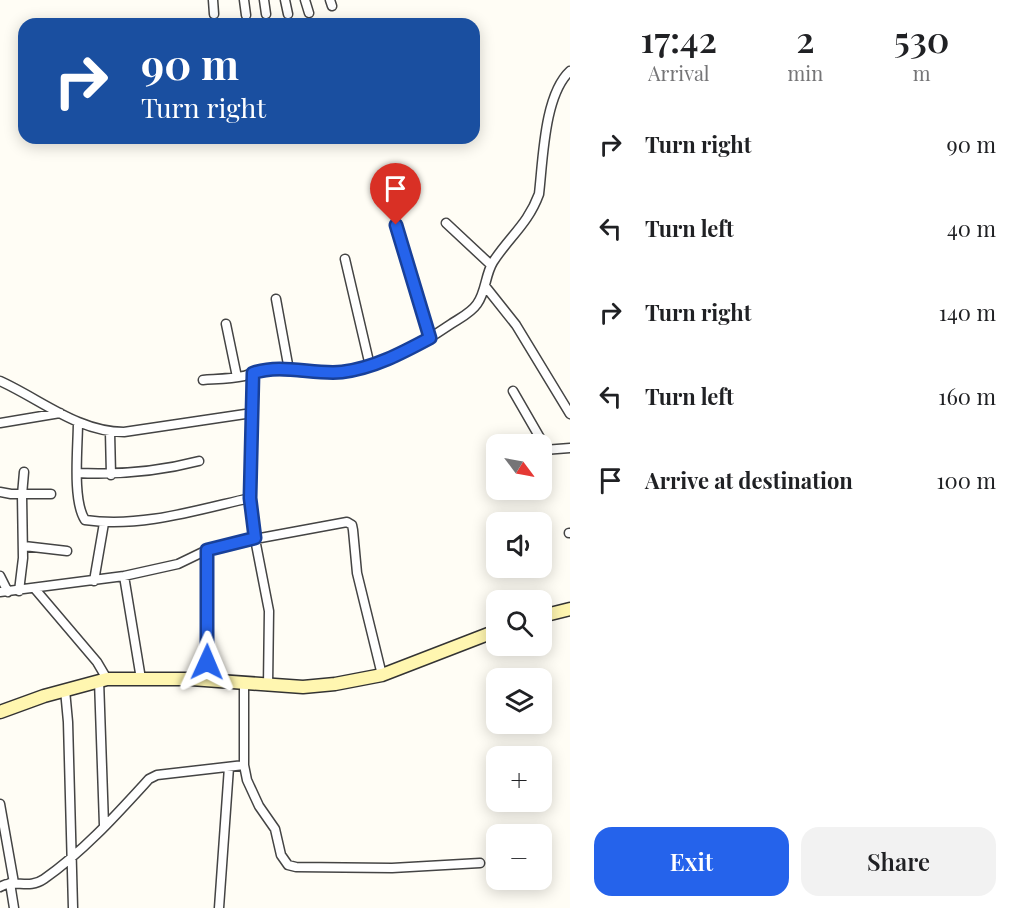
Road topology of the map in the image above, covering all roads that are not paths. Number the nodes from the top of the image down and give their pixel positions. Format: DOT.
graph roads {
  1 [pos="213,0"];
  2 [pos="244,0"];
  3 [pos="264,0"];
  4 [pos="285,0"];
  5 [pos="305,0"];
  6 [pos="309,13"];
  7 [pos="214,14"];
  8 [pos="266,14"];
  9 [pos="288,14"];
  10 [pos="246,15"];
  11 [pos="569,73"];
  12 [pos="446,223"];
  13 [pos="396,225"];
  14 [pos="345,259"];
  15 [pos="491,265"];
  16 [pos="485,286"];
  17 [pos="276,299"];
  18 [pos="226,324"];
  19 [pos="430,338"];
  20 [pos="370,366"];
  21 [pos="289,370"];
  22 [pos="253,373"];
  23 [pos="237,377"];
  24 [pos="202,380"];
  25 [pos="0,381"];
  26 [pos="513,392"];
  27 [pos="60,413"];
  28 [pos="252,413"];
  29 [pos="570,414"];
  30 [pos="78,422"];
  31 [pos="0,423"];
  32 [pos="110,432"];
  33 [pos="535,434"];
  34 [pos="570,448"];
  35 [pos="552,449"];
  36 [pos="199,461"];
  37 [pos="24,472"];
  38 [pos="77,473"];
  39 [pos="111,475"];
  40 [pos="0,492"];
  41 [pos="51,494"];
  42 [pos="22,495"];
  43 [pos="250,498"];
  44 [pos="104,523"];
  45 [pos="255,538"];
  46 [pos="24,546"];
  47 [pos="207,550"];
  48 [pos="66,551"];
  49 [pos="0,576"];
  50 [pos="124,576"];
  51 [pos="94,580"];
  52 [pos="35,589"];
  53 [pos="19,591"];
  54 [pos="4,592"];
  55 [pos="570,609"];
  56 [pos="552,614"];
  57 [pos="486,634"];
  58 [pos="382,675"];
  59 [pos="141,679"];
  60 [pos="103,680"];
  61 [pos="206,681"];
  62 [pos="244,685"];
  63 [pos="268,686"];
  64 [pos="65,690"];
  65 [pos="0,712"];
  66 [pos="244,765"];
  67 [pos="229,767"];
  68 [pos="0,804"];
  69 [pos="104,825"];
  70 [pos="71,857"];
  71 [pos="480,863"];
  72 [pos="12,883"];
  73 [pos="0,887"];
  74 [pos="14,908"];
  75 [pos="73,908"];
  76 [pos="219,908"];
  1 -- 7 [label="street"];
  2 -- 10 [label="street"];
  3 -- 8 [label="street"];
  4 -- 9 [label="street"];
  5 -- 6 [label="street"];
  11 -- 15 [label="street"];
  12 -- 15 [label="street"];
  13 -- 19 [label="street"];
  14 -- 20 [label="street"];
  15 -- 16 [label="street"];
  16 -- 19 [label="street"];
  16 -- 29 [label="street"];
  17 -- 21 [label="street"];
  18 -- 23 [label="street"];
  19 -- 20 [label="street"];
  20 -- 21 [label="street"];
  21 -- 22 [label="street"];
  22 -- 23 [label="street"];
  22 -- 28 [label="street"];
  23 -- 24 [label="street"];
  25 -- 27 [label="street"];
  26 -- 33 [label="street"];
  27 -- 30 [label="street"];
  27 -- 31 [label="street"];
  28 -- 32 [label="street"];
  28 -- 43 [label="street"];
  30 -- 32 [label="street"];
  30 -- 38 [label="street"];
  32 -- 39 [label="street"];
  34 -- 35 [label="street"];
  36 -- 39 [label="street"];
  37 -- 42 [label="street"];
  38 -- 39 [label="street"];
  38 -- 44 [label="street"];
  40 -- 42 [label="street"];
  41 -- 42 [label="street"];
  42 -- 46 [label="street"];
  43 -- 44 [label="street"];
  43 -- 45 [label="street"];
  44 -- 51 [label="street"];
  45 -- 47 [label="street"];
  45 -- 58 [label="street"];
  45 -- 63 [label="street"];
  46 -- 48 [label="street"];
  46 -- 53 [label="street"];
  47 -- 50 [label="street"];
  47 -- 61 [label="street"];
  49 -- 54 [label="street"];
  50 -- 51 [label="street"];
  50 -- 59 [label="street"];
  51 -- 52 [label="street"];
  52 -- 53 [label="street"];
  52 -- 60 [label="street"];
  53 -- 54 [label="street"];
  55 -- 56 [label="main road"];
  57 -- 58 [label="main road"];
  58 -- 63 [label="main road"];
  59 -- 60 [label="main road"];
  59 -- 61 [label="main road"];
  60 -- 64 [label="main road"];
  60 -- 69 [label="street"];
  61 -- 62 [label="main road"];
  62 -- 63 [label="main road"];
  62 -- 66 [label="street"];
  64 -- 65 [label="main road"];
  64 -- 70 [label="street"];
  66 -- 67 [label="street"];
  66 -- 71 [label="street"];
  67 -- 69 [label="street"];
  67 -- 76 [label="street"];
  68 -- 72 [label="street"];
  69 -- 70 [label="street"];
  70 -- 72 [label="street"];
  70 -- 75 [label="street"];
  72 -- 73 [label="street"];
  72 -- 74 [label="street"];
}
